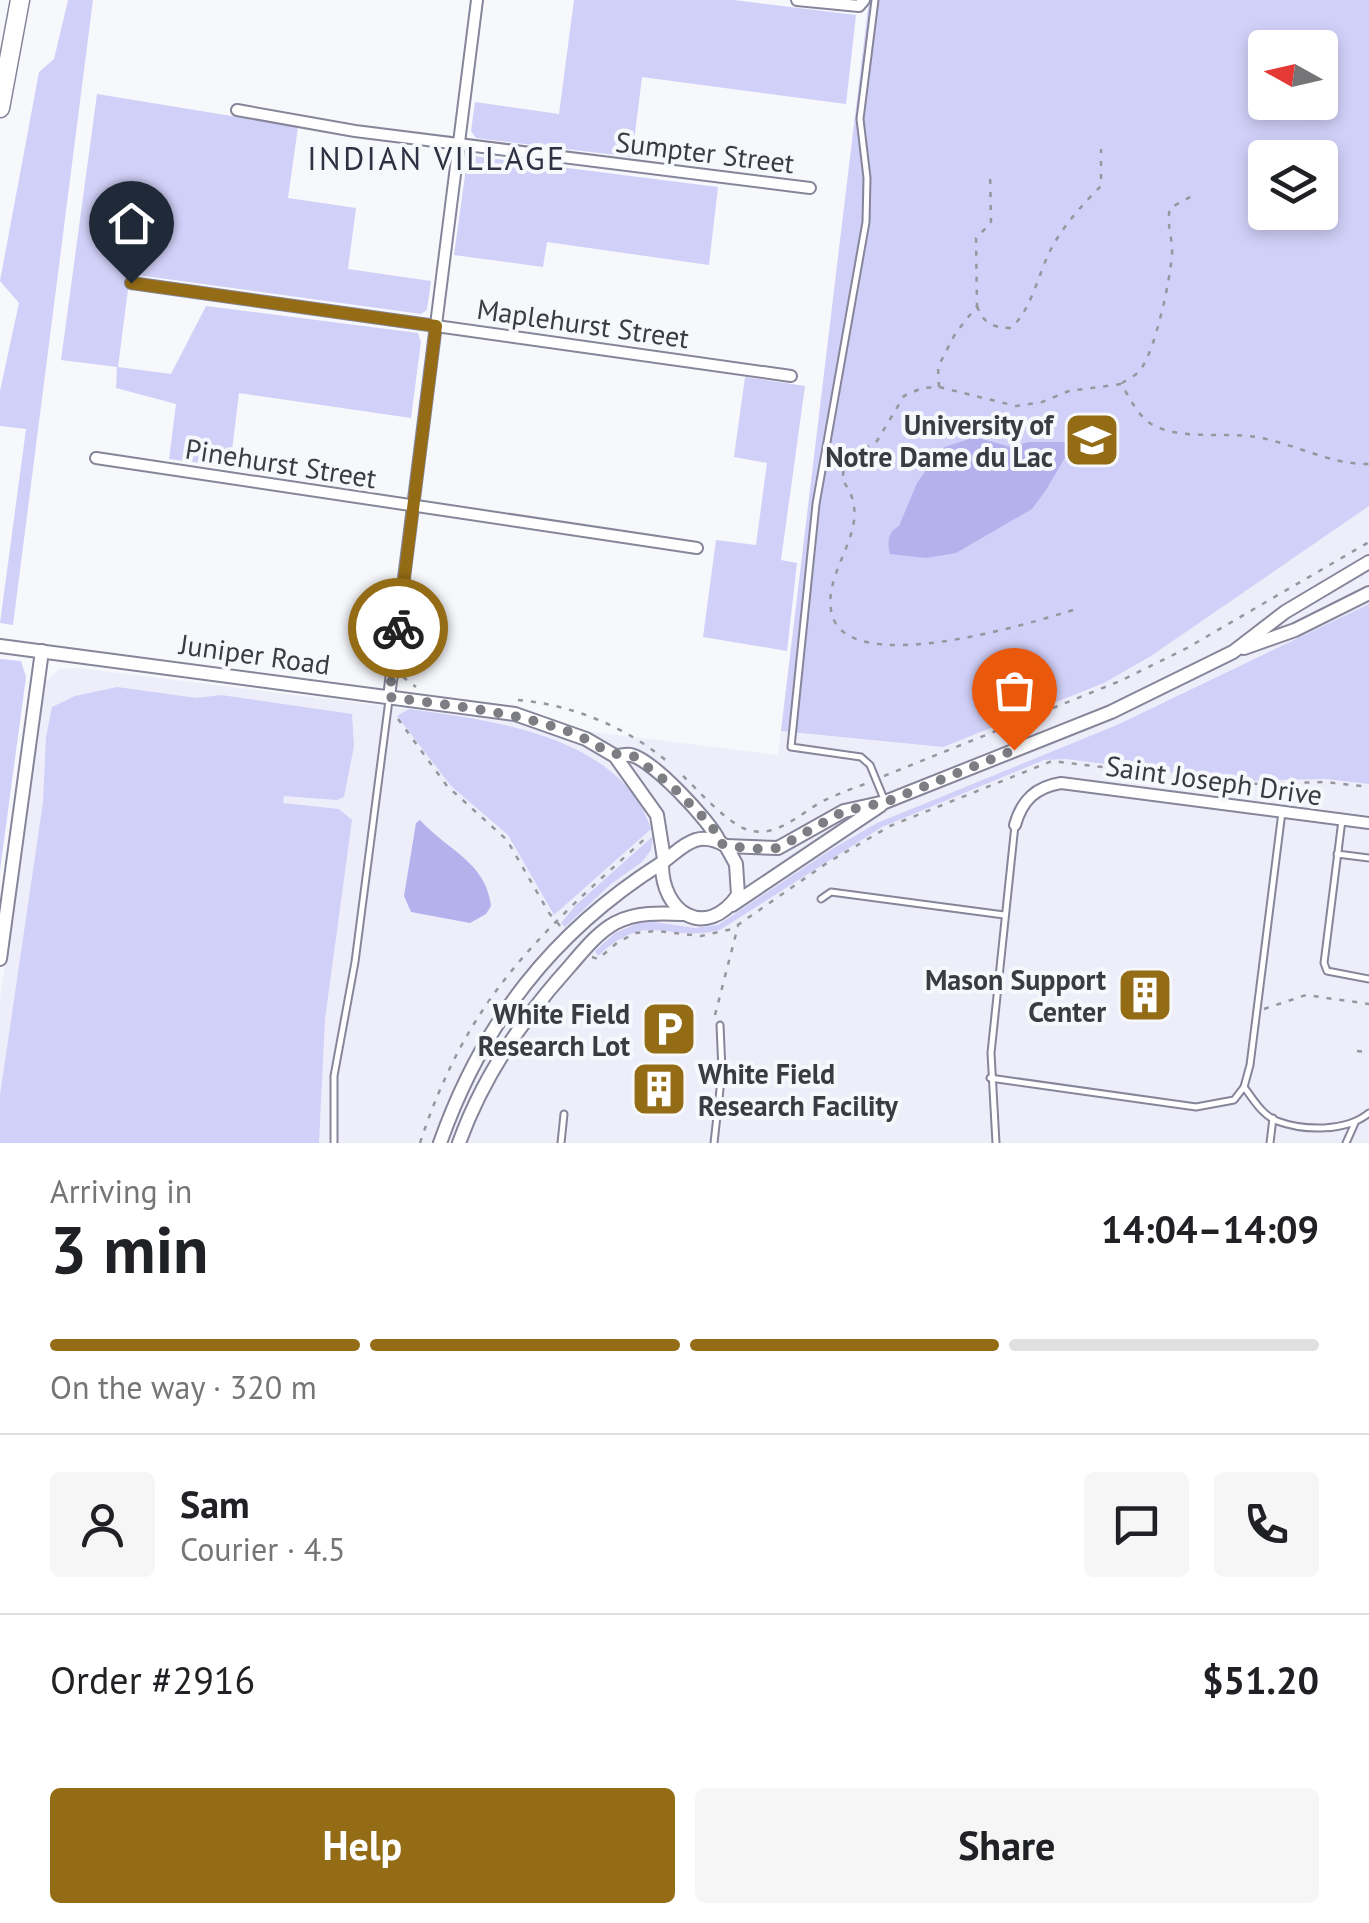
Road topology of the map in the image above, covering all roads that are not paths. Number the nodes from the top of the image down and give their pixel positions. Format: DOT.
graph roads {
  1 [pos="20,0"];
  2 [pos="477,0"];
  3 [pos="797,0"];
  4 [pos="864,0"];
  5 [pos="875,0"];
  6 [pos="0,108"];
  7 [pos="237,110"];
  8 [pos="458,144"];
  9 [pos="810,188"];
  10 [pos="131,283"];
  11 [pos="436,326"];
  12 [pos="790,376"];
  13 [pos="96,458"];
  14 [pos="413,507"];
  15 [pos="697,548"];
  16 [pos="1369,562"];
  17 [pos="1369,593"];
  18 [pos="0,646"];
  19 [pos="42,651"];
  20 [pos="1233,652"];
  21 [pos="389,697"];
  22 [pos="615,756"];
  23 [pos="886,802"];
  24 [pos="1282,812"];
  25 [pos="1342,820"];
  26 [pos="1369,823"];
  27 [pos="1015,825"];
  28 [pos="723,844"];
  29 [pos="1337,854"];
  30 [pos="1369,858"];
  31 [pos="663,861"];
  32 [pos="821,899"];
  33 [pos="730,906"];
  34 [pos="686,915"];
  35 [pos="1004,915"];
  36 [pos="0,959"];
  37 [pos="1369,979"];
  38 [pos="720,1026"];
  39 [pos="990,1078"];
  40 [pos="1244,1087"];
  41 [pos="1369,1113"];
  42 [pos="564,1114"];
  43 [pos="1273,1118"];
  44 [pos="1354,1123"];
  45 [pos="334,1143"];
  46 [pos="440,1143"];
  47 [pos="459,1143"];
  48 [pos="561,1143"];
  49 [pos="714,1143"];
  50 [pos="996,1143"];
  51 [pos="1270,1143"];
  52 [pos="1346,1143"];
  1 -- 6 [label="highway"];
  2 -- 8 [label="street"];
  3 -- 4 [label="street"];
  5 -- 23 [label="lane"];
  7 -- 8 [label="street, Sumpter Street"];
  8 -- 9 [label="street, Sumpter Street"];
  8 -- 11 [label="street"];
  10 -- 11 [label="street, Maplehurst Street"];
  11 -- 12 [label="street, Maplehurst Street"];
  11 -- 14 [label="street"];
  13 -- 14 [label="street, Pinehurst Street"];
  14 -- 15 [label="street, Pinehurst Street"];
  14 -- 21 [label="street"];
  16 -- 20 [label="street"];
  17 -- 20 [label="street"];
  18 -- 19 [label="street, Juniper Road"];
  19 -- 21 [label="street, Juniper Road"];
  19 -- 36 [label="street"];
  20 -- 23 [label="street"];
  21 -- 22 [label="street, Juniper Road"];
  21 -- 45 [label="lane"];
  22 -- 28 [label="street, Juniper Road"];
  22 -- 31 [label="street, Juniper Road"];
  23 -- 28 [label="street"];
  23 -- 33 [label="street"];
  24 -- 25 [label="street, Saint Joseph Drive"];
  24 -- 27 [label="street, Saint Joseph Drive"];
  24 -- 40 [label="lane"];
  25 -- 26 [label="street, Saint Joseph Drive"];
  25 -- 29 [label="lane"];
  27 -- 35 [label="lane"];
  28 -- 31 [label="street"];
  28 -- 33 [label="street"];
  29 -- 30 [label="lane"];
  29 -- 37 [label="lane"];
  31 -- 34 [label="street"];
  31 -- 46 [label="street"];
  32 -- 35 [label="lane"];
  33 -- 34 [label="street"];
  34 -- 47 [label="street"];
  35 -- 39 [label="lane"];
  38 -- 49 [label="lane"];
  39 -- 40 [label="lane"];
  39 -- 50 [label="lane"];
  40 -- 43 [label="lane"];
  41 -- 44 [label="lane"];
  42 -- 48 [label="lane"];
  43 -- 44 [label="lane"];
  43 -- 51 [label="lane"];
  44 -- 52 [label="lane"];
}
